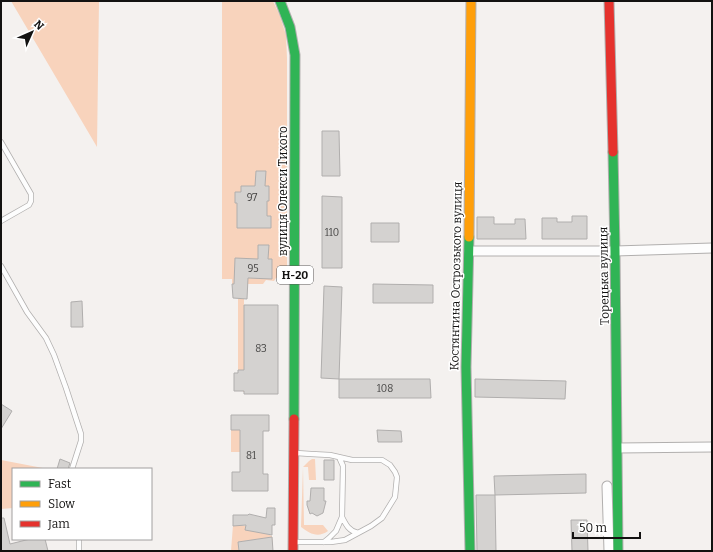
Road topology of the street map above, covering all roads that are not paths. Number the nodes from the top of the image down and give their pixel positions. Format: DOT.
graph roads {
  1 [pos="280,1"];
  2 [pos="471,1"];
  3 [pos="609,1"];
  4 [pos="1,142"];
  5 [pos="1,221"];
  6 [pos="712,248"];
  7 [pos="615,250"];
  8 [pos="469,251"];
  9 [pos="1,266"];
  10 [pos="712,447"];
  11 [pos="618,448"];
  12 [pos="294,453"];
  13 [pos="340,457"];
  14 [pos="72,468"];
  15 [pos="607,486"];
  16 [pos="342,517"];
  17 [pos="359,533"];
  18 [pos="79,540"];
  19 [pos="324,542"];
  20 [pos="293,546"];
  21 [pos="79,551"];
  22 [pos="470,551"];
  23 [pos="609,551"];
  24 [pos="618,551"];
  1 -- 12 [label="street, вулиця Олекси Тихого / Н-20"];
  2 -- 8 [label="street, Костянтина Острозького вулиця"];
  3 -- 7 [label="street, Торецька вулиця"];
  4 -- 5 [label="lane"];
  6 -- 7 [label="street"];
  7 -- 8 [label="street"];
  7 -- 11 [label="street, Торецька вулиця"];
  8 -- 22 [label="street, Костянтина Острозького вулиця"];
  9 -- 14 [label="lane"];
  10 -- 11 [label="street"];
  11 -- 24 [label="street, Торецька вулиця"];
  12 -- 13 [label="lane"];
  12 -- 20 [label="street, вулиця Олекси Тихого / Н-20"];
  13 -- 16 [label="lane"];
  13 -- 17 [label="lane"];
  15 -- 23 [label="street"];
  16 -- 17 [label="lane"];
  16 -- 19 [label="lane"];
  17 -- 19 [label="lane"];
  18 -- 21 [label="lane"];
  19 -- 20 [label="lane"];
}
